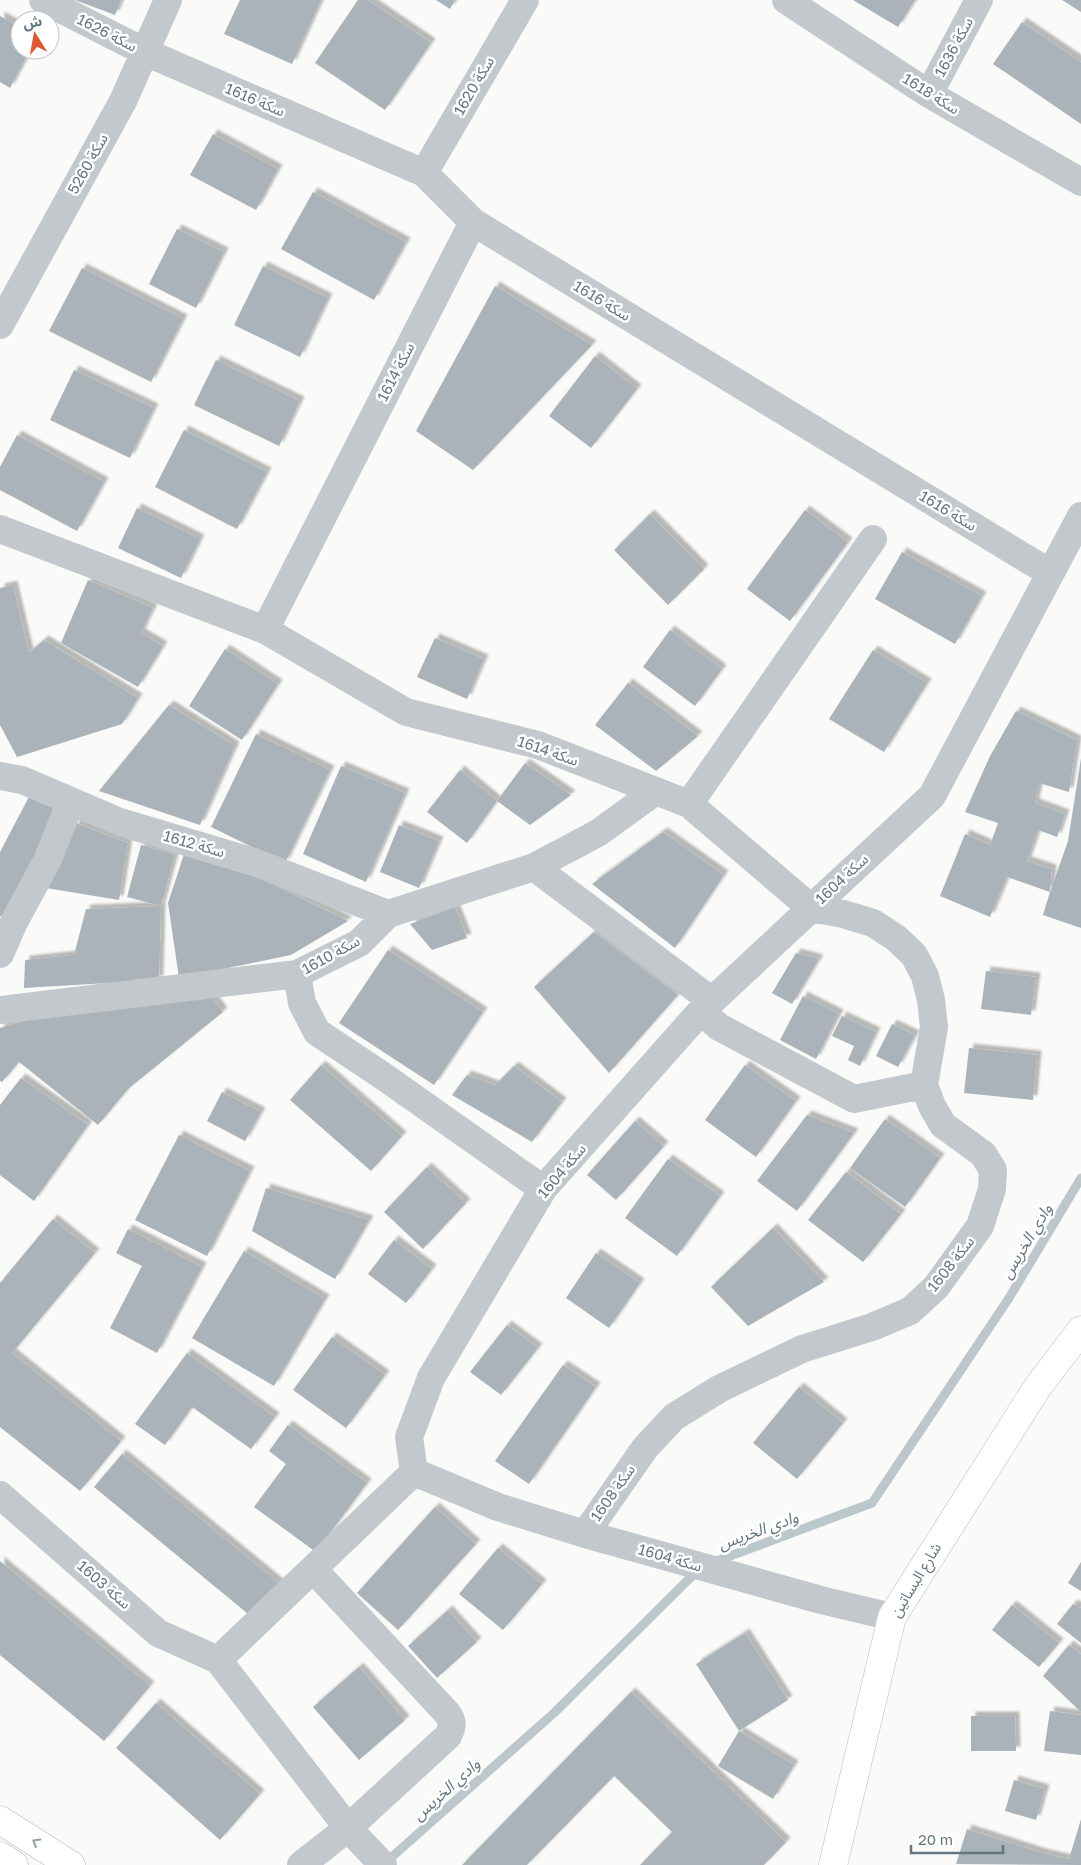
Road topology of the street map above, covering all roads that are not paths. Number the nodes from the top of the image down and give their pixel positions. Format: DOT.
graph roads {
  1 [pos="43,0"];
  2 [pos="168,0"];
  3 [pos="525,0"];
  4 [pos="786,0"];
  5 [pos="979,0"];
  6 [pos="145,52"];
  7 [pos="929,94"];
  8 [pos="424,173"];
  9 [pos="1081,182"];
  10 [pos="473,222"];
  11 [pos="0,325"];
  12 [pos="1081,516"];
  13 [pos="0,529"];
  14 [pos="873,539"];
  15 [pos="1050,573"];
  16 [pos="265,630"];
  17 [pos="0,776"];
  18 [pos="656,791"];
  19 [pos="71,801"];
  20 [pos="689,804"];
  21 [pos="534,867"];
  22 [pos="811,908"];
  23 [pos="388,914"];
  24 [pos="0,954"];
  25 [pos="297,974"];
  26 [pos="706,1006"];
  27 [pos="0,1010"];
  28 [pos="924,1085"];
  29 [pos="543,1189"];
  30 [pos="1081,1330"];
  31 [pos="414,1472"];
  32 [pos="0,1495"];
  33 [pos="585,1534"];
  34 [pos="313,1569"];
  35 [pos="892,1617"];
  36 [pos="218,1660"];
  37 [pos="0,1820"];
  38 [pos="348,1828"];
  39 [pos="0,1856"];
  40 [pos="14,1865"];
  41 [pos="72,1865"];
  42 [pos="301,1865"];
  43 [pos="383,1865"];
  44 [pos="833,1865"];
  1 -- 6 [label="street, سكة 1626"];
  2 -- 6 [label="street, سكة 5260"];
  3 -- 8 [label="street, سكة 1620"];
  4 -- 7 [label="street, سكة 1618"];
  5 -- 7 [label="street, سكة 1636"];
  6 -- 8 [label="street, سكة 1616"];
  6 -- 11 [label="street, سكة 5260"];
  7 -- 9 [label="street, سكة 1618"];
  8 -- 10 [label="street, سكة 1616"];
  10 -- 15 [label="street, سكة 1616"];
  10 -- 16 [label="street, سكة 1614"];
  12 -- 15 [label="street, سكة 1604"];
  13 -- 16 [label="street, سكة 1614"];
  14 -- 20 [label="street"];
  15 -- 22 [label="street, سكة 1604"];
  16 -- 18 [label="street, سكة 1614"];
  17 -- 19 [label="street, سكة 1612"];
  18 -- 20 [label="street, سكة 1614"];
  18 -- 21 [label="street, سكة 1610"];
  19 -- 23 [label="street, سكة 1612"];
  19 -- 24 [label="street"];
  20 -- 22 [label="street, سكة 1614"];
  21 -- 23 [label="street, سكة 1610"];
  21 -- 26 [label="street"];
  22 -- 26 [label="street, سكة 1604"];
  22 -- 28 [label="street"];
  23 -- 25 [label="street, سكة 1610"];
  25 -- 27 [label="street, سكة 1610"];
  25 -- 29 [label="street"];
  26 -- 28 [label="street"];
  26 -- 29 [label="street, سكة 1604"];
  28 -- 33 [label="street, سكة 1608"];
  29 -- 31 [label="street, سكة 1604"];
  30 -- 35 [label="street, شارع البساتين"];
  31 -- 33 [label="street, سكة 1604"];
  31 -- 34 [label="street"];
  32 -- 36 [label="street, سكة 1603"];
  33 -- 35 [label="street, سكة 1604"];
  34 -- 36 [label="street"];
  34 -- 38 [label="street"];
  35 -- 44 [label="street, شارع البساتين"];
  36 -- 38 [label="street"];
  41 -- 37 [label="street, one-way"];
  38 -- 42 [label="street"];
  38 -- 43 [label="street"];
  39 -- 40 [label="street"];
}
